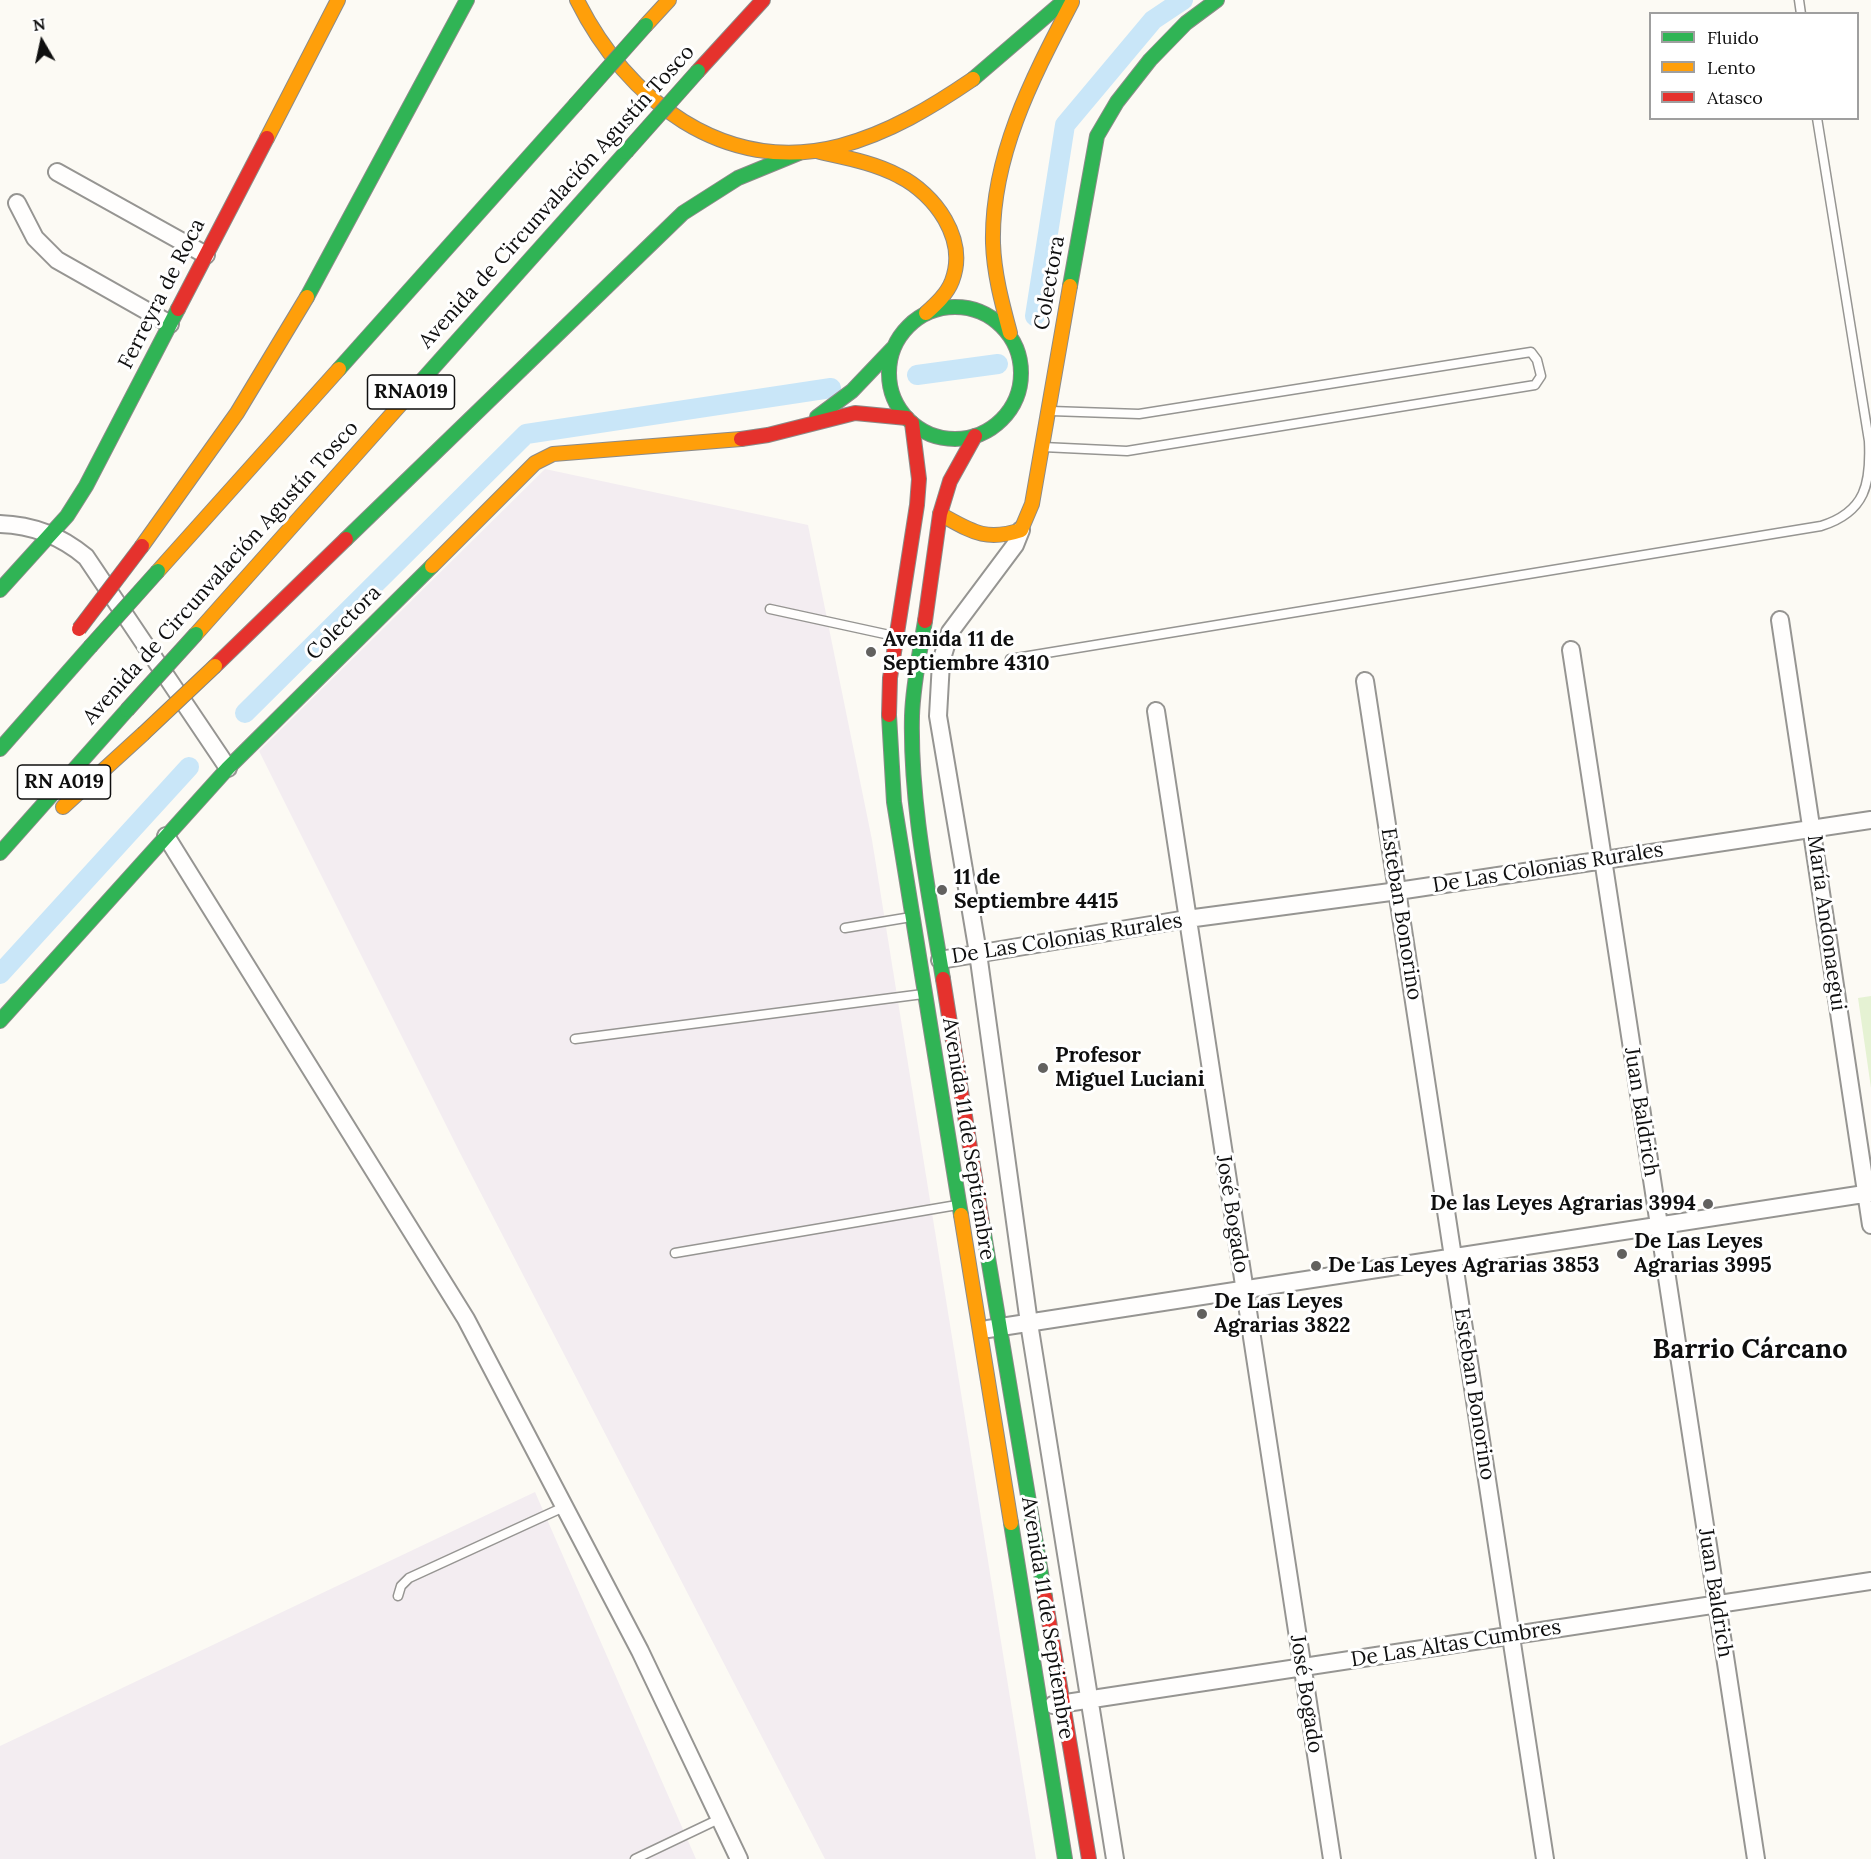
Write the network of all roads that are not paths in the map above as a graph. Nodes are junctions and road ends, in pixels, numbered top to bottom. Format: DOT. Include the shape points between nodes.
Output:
graph roads {
  1 [pos="338,0"];
  2 [pos="467,0"];
  3 [pos="577,0"];
  4 [pos="669,0"];
  5 [pos="762,0"];
  6 [pos="1065,0"];
  7 [pos="1072,0"];
  8 [pos="1217,0"];
  9 [pos="1817,120"];
  10 [pos="815,151"];
  11 [pos="799,153"];
  12 [pos="57,171"];
  13 [pos="16,202"];
  14 [pos="206,255"];
  15 [pos="924,315"];
  16 [pos="170,324"];
  17 [pos="1012,338"];
  18 [pos="894,348"];
  19 [pos="1049,411"];
  20 [pos="910,421"];
  21 [pos="807,423"];
  22 [pos="975,436"];
  23 [pos="1042,447"];
  24 [pos="940,514"];
  25 [pos="0,524"];
  26 [pos="1020,530"];
  27 [pos="51,535"];
  28 [pos="0,590"];
  29 [pos="770,609"];
  30 [pos="1780,620"];
  31 [pos="75,633"];
  32 [pos="895,636"];
  33 [pos="90,647"];
  34 [pos="1570,650"];
  35 [pos="1011,659"];
  36 [pos="1365,681"];
  37 [pos="128,710"];
  38 [pos="1155,711"];
  39 [pos="0,749"];
  40 [pos="228,768"];
  41 [pos="1871,820"];
  42 [pos="1812,828"];
  43 [pos="166,836"];
  44 [pos="0,853"];
  45 [pos="0,860"];
  46 [pos="1603,860"];
  47 [pos="1398,891"];
  48 [pos="911,917"];
  49 [pos="1187,919"];
  50 [pos="845,928"];
  51 [pos="978,953"];
  52 [pos="940,960"];
  53 [pos="923,994"];
  54 [pos="0,1021"];
  55 [pos="575,1039"];
  56 [pos="1868,1194"];
  57 [pos="958,1205"];
  58 [pos="1871,1225"];
  59 [pos="1659,1226"];
  60 [pos="675,1253"];
  61 [pos="1454,1258"];
  62 [pos="1244,1290"];
  63 [pos="1029,1323"];
  64 [pos="999,1328"];
  65 [pos="978,1331"];
  66 [pos="566,1506"];
  67 [pos="1871,1581"];
  68 [pos="398,1596"];
  69 [pos="1716,1605"];
  70 [pos="1511,1636"];
  71 [pos="1302,1667"];
  72 [pos="1089,1699"];
  73 [pos="1063,1704"];
  74 [pos="1041,1707"];
  75 [pos="719,1819"];
  76 [pos="635,1859"];
  77 [pos="739,1859"];
  78 [pos="1065,1859"];
  79 [pos="1089,1859"];
  80 [pos="1115,1859"];
  81 [pos="1332,1859"];
  82 [pos="1545,1859"];
  83 [pos="1756,1859"];
  1 -- 14 [label="main road, Ferreyra de Roca"];
  2 -- 31 [label="main road, bridge" via="272,358 222,436"];
  3 -- 11 [label="main road" via="597,37 620,67 637,87 678,120 727,142"];
  4 -- 33 [label="main road, RNA019, bridge"];
  5 -- 37 [label="main road, Avenida de Circunvalación Agustín Tosco / RNA019, bridge"];
  6 -- 10 [label="main road" via="1010,51 945,98 869,136"];
  7 -- 17 [label="main road" via="1017,116 996,200 992,232 994,276"];
  8 -- 19 [label="main road, Colectora" via="1183,23 1114,107 1097,136"];
  9 -- 35 [label="lane" via="1871,468 1866,492 1853,510 1837,521"];
  10 -- 11 [label="main road"];
  10 -- 15 [label="main road" via="892,173 921,191 948,225 956,250 955,272 946,292"];
  11 -- 45 [label="main road, bridge" via="731,180 683,213 96,779"];
  12 -- 14 [label="street"];
  13 -- 16 [label="street" via="35,238 57,260"];
  14 -- 16 [label="main road, Ferreyra de Roca"];
  15 -- 17 [label="main road" via="945,308 978,311 997,322"];
  15 -- 18 [label="main road" via="906,329"];
  16 -- 27 [label="main road, Ferreyra de Roca" via="86,486"];
  17 -- 22 [label="main road" via="1021,366 1018,396 1001,421"];
  18 -- 20 [label="main road" via="890,386 900,411"];
  18 -- 21 [label="main road, Colectora" via="852,391"];
  19 -- 23 [label="main road, Colectora"];
  19 -- 23 [label="lane" via="1139,414 1531,352 1541,376 1535,385 1126,450"];
  20 -- 21 [label="main road, Colectora" via="855,413"];
  20 -- 22 [label="main road" via="942,438"];
  20 -- 32 [label="main road, Avenida 11 de Septiembre" via="919,479"];
  21 -- 40 [label="main road, Colectora" via="768,435 726,441 553,454 536,463"];
  22 -- 24 [label="main road, Avenida 11 de Septiembre" via="950,481"];
  23 -- 26 [label="main road, Colectora" via="1032,504"];
  24 -- 26 [label="main road" via="983,537 996,538"];
  24 -- 52 [label="main road, Avenida 11 de Septiembre" via="912,714 913,759"];
  25 -- 27 [label="street" via="25,525"];
  26 -- 51 [label="street" via="1015,545 950,632 937,694"];
  27 -- 28 [label="main road, Ferreyra de Roca"];
  27 -- 40 [label="street" via="71,544 93,565"];
  29 -- 32 [label="lane"];
  30 -- 42 [label="street, María Andonaegui"];
  32 -- 48 [label="main road, Avenida 11 de Septiembre" via="890,678 891,762"];
  33 -- 39 [label="main road, RN A019"];
  34 -- 46 [label="street, Juan Baldrich"];
  36 -- 47 [label="street, Esteban Bonorino"];
  37 -- 44 [label="main road, Avenida de Circunvalación Agustín Tosco / RN A019"];
  38 -- 49 [label="street, José Bogado"];
  40 -- 43 [label="main road, Colectora"];
  41 -- 42 [label="street, De Las Colonias Rurales"];
  42 -- 46 [label="street, De Las Colonias Rurales"];
  42 -- 56 [label="street, María Andonaegui"];
  43 -- 54 [label="main road, Colectora"];
  43 -- 66 [label="street" via="466,1319"];
  46 -- 47 [label="street, De Las Colonias Rurales"];
  46 -- 59 [label="street, Juan Baldrich"];
  47 -- 49 [label="street, De Las Colonias Rurales"];
  47 -- 61 [label="street, Esteban Bonorino"];
  48 -- 50 [label="lane"];
  48 -- 53 [label="main road, Avenida 11 de Septiembre"];
  49 -- 51 [label="street, De Las Colonias Rurales"];
  49 -- 62 [label="street, José Bogado"];
  51 -- 52 [label="street, De Las Colonias Rurales"];
  51 -- 63 [label="street"];
  52 -- 64 [label="main road, Avenida 11 de Septiembre"];
  53 -- 55 [label="lane"];
  53 -- 57 [label="main road, Avenida 11 de Septiembre"];
  56 -- 58 [label="street, María Andonaegui"];
  56 -- 59 [label="street"];
  57 -- 60 [label="lane"];
  57 -- 65 [label="main road, Avenida 11 de Septiembre"];
  59 -- 61 [label="street"];
  59 -- 69 [label="street, Juan Baldrich"];
  61 -- 62 [label="street"];
  61 -- 70 [label="street, Esteban Bonorino"];
  62 -- 63 [label="street"];
  62 -- 71 [label="street, José Bogado"];
  63 -- 64 [label="street"];
  63 -- 72 [label="street"];
  64 -- 65 [label="street"];
  64 -- 73 [label="main road, Avenida 11 de Septiembre"];
  65 -- 74 [label="main road, Avenida 11 de Septiembre"];
  66 -- 68 [label="lane" via="409,1578"];
  66 -- 75 [label="street"];
  67 -- 69 [label="street, De Las Altas Cumbres"];
  69 -- 70 [label="street, De Las Altas Cumbres"];
  69 -- 83 [label="street, Juan Baldrich"];
  70 -- 71 [label="street, De Las Altas Cumbres"];
  70 -- 82 [label="street, Esteban Bonorino"];
  71 -- 72 [label="street, De Las Altas Cumbres"];
  71 -- 81 [label="street, José Bogado"];
  72 -- 73 [label="street, De Las Altas Cumbres"];
  72 -- 80 [label="street"];
  73 -- 74 [label="street, De Las Altas Cumbres"];
  73 -- 79 [label="main road, Avenida 11 de Septiembre"];
  74 -- 78 [label="main road, Avenida 11 de Septiembre"];
  75 -- 76 [label="lane"];
  75 -- 77 [label="street"];
}
